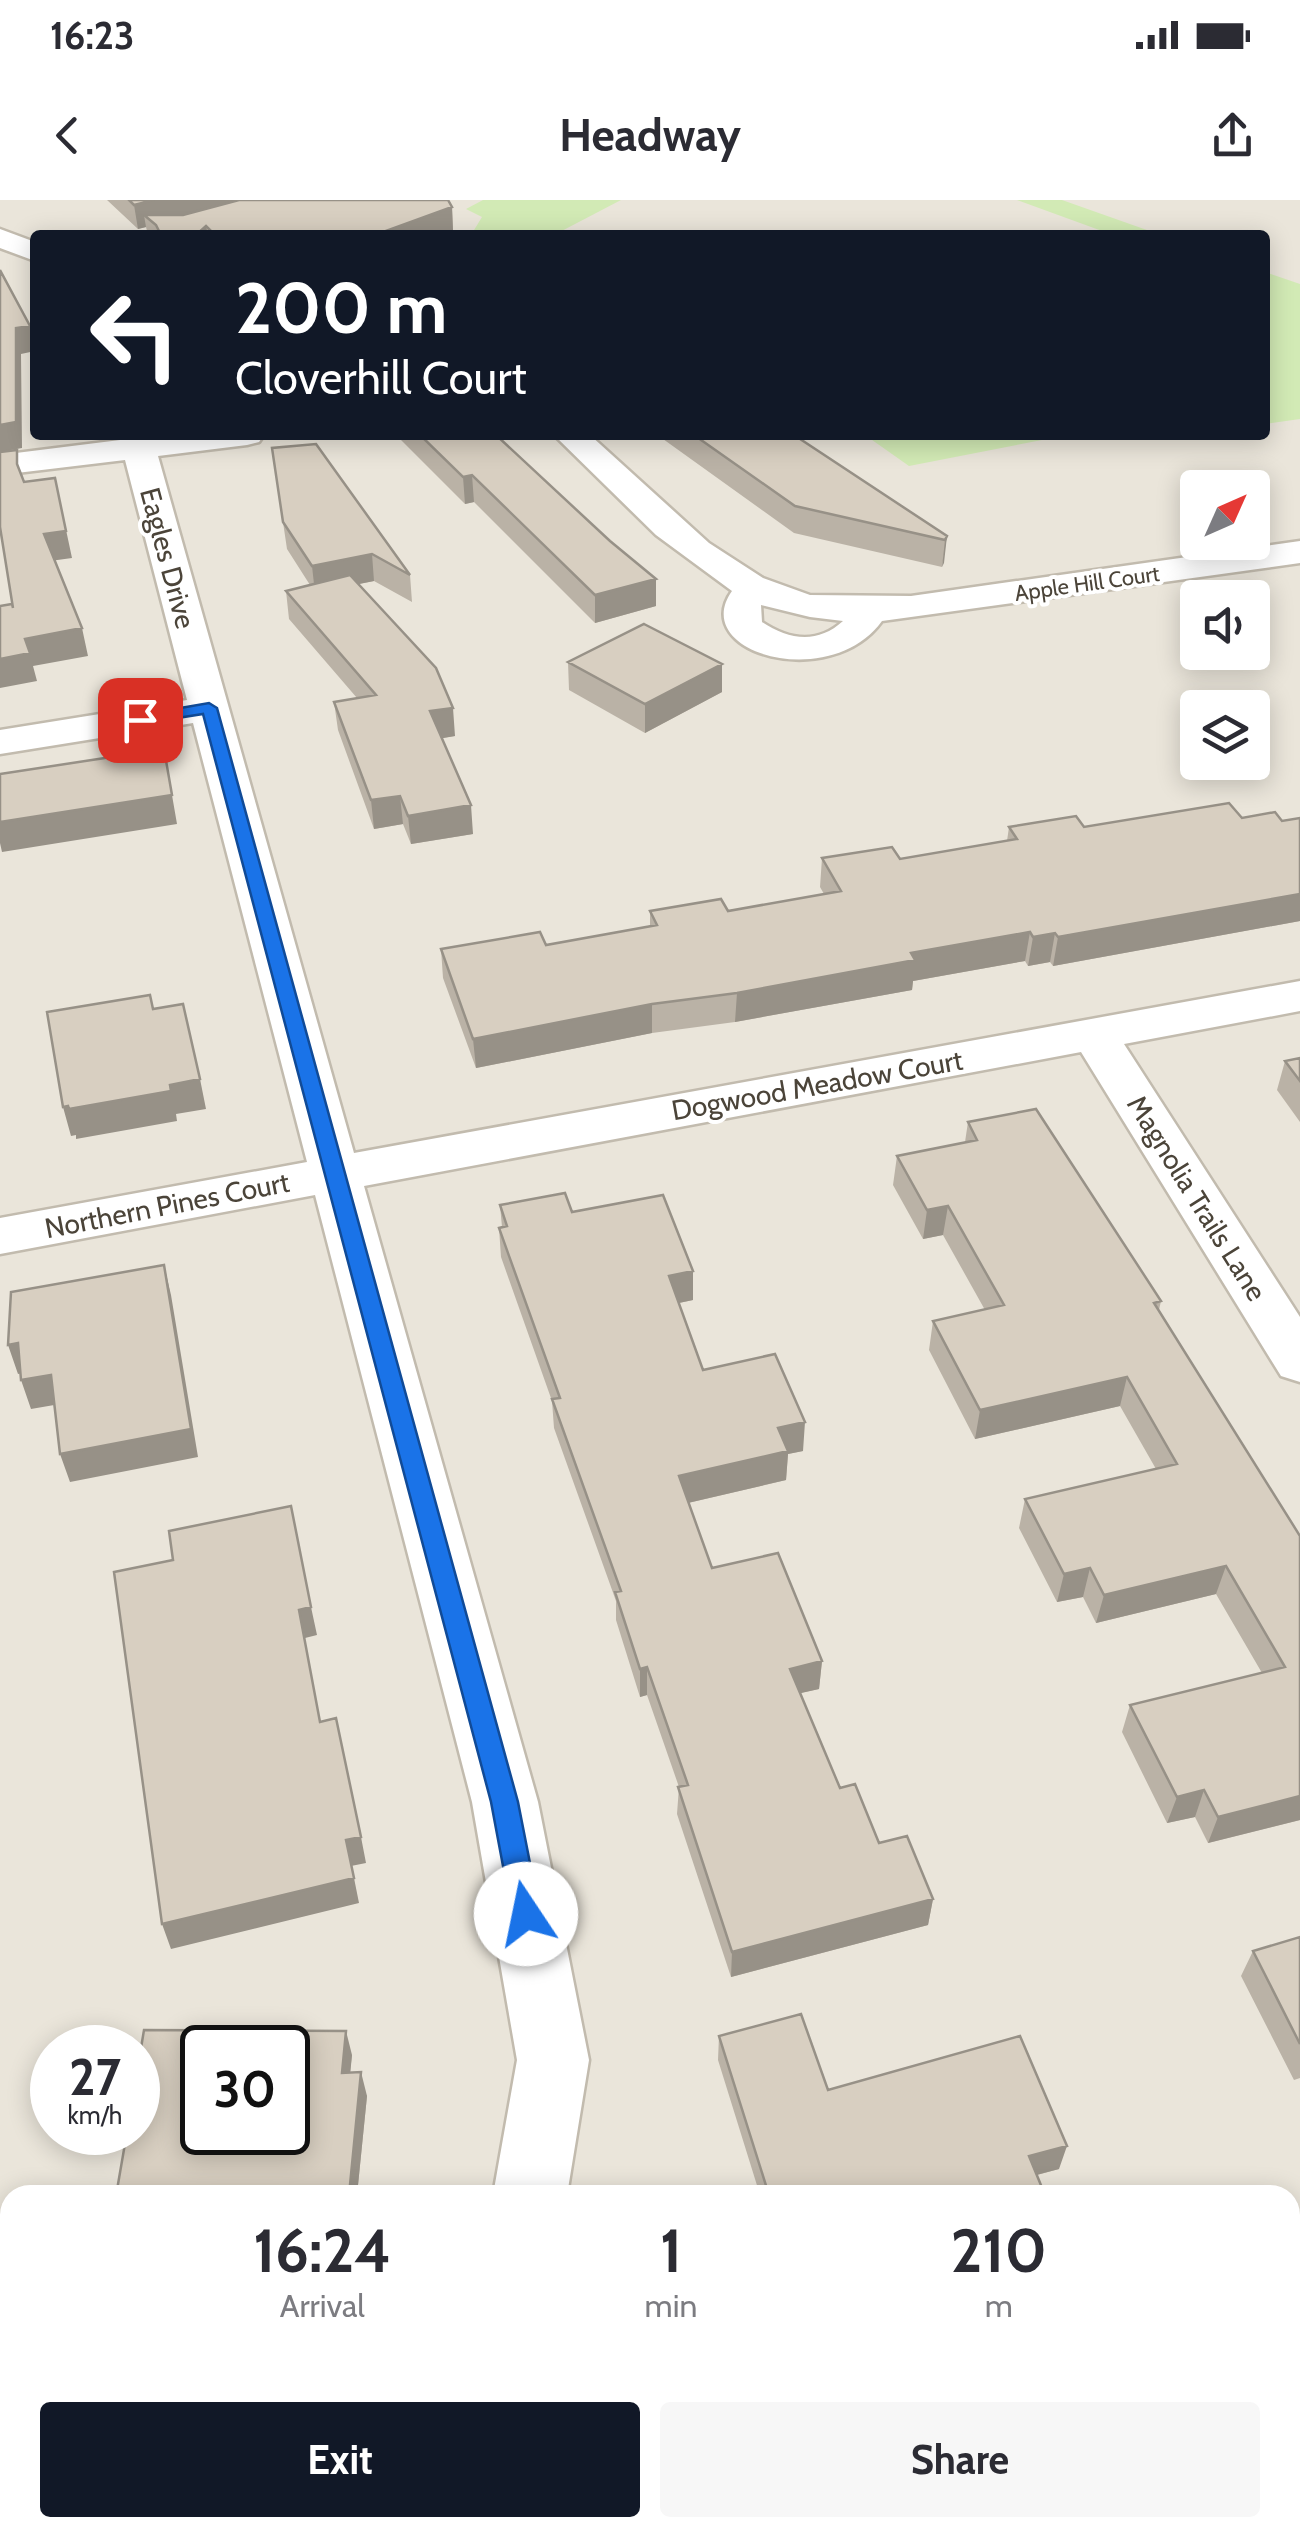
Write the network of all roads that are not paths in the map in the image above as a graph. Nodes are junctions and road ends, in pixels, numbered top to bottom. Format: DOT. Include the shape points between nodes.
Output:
graph roads {
  1 [pos="0,238"];
  2 [pos="30,250"];
  3 [pos="167,440"];
  4 [pos="576,440"];
  5 [pos="136,442"];
  6 [pos="0,466"];
  7 [pos="1300,552"];
  8 [pos="209,708"];
  9 [pos="0,742"];
  10 [pos="1300,996"];
  11 [pos="1094,1034"];
  12 [pos="334,1174"];
  13 [pos="0,1236"];
  14 [pos="1300,1362"];
  15 [pos="532,2185"];
  1 -- 2 [label="street"];
  3 -- 5 [label="street"];
  4 -- 7 [label="street, Apple Hill Court" via="673,530 754,586 742,604 743,627 765,643 790,649 822,648 849,636 873,607 929,605"];
  5 -- 6 [label="street"];
  5 -- 8 [label="street, Eagles Drive"];
  8 -- 9 [label="street"];
  8 -- 12 [label="street, Eagles Drive"];
  10 -- 11 [label="street, Dogwood Meadow Court"];
  11 -- 12 [label="street, Dogwood Meadow Court"];
  11 -- 14 [label="street, Magnolia Trails Lane"];
  12 -- 13 [label="street, Northern Pines Court"];
  12 -- 15 [label="street, Eagles Drive" via="505,1802 553,2060"];
}
